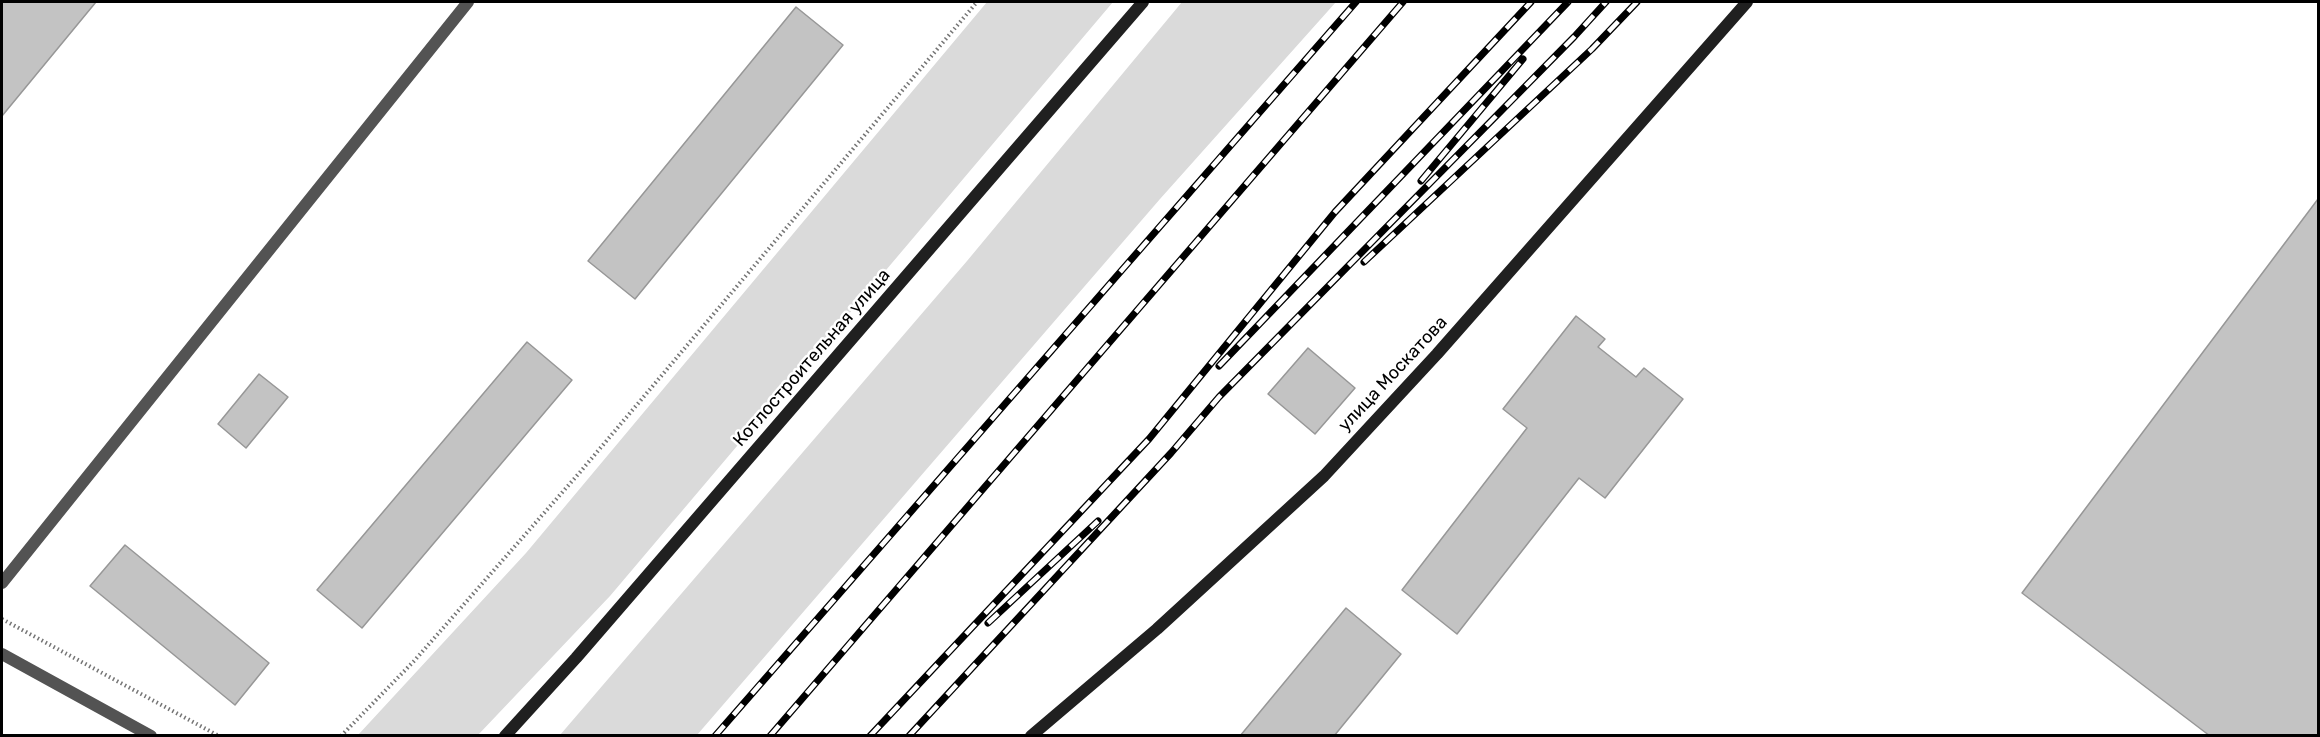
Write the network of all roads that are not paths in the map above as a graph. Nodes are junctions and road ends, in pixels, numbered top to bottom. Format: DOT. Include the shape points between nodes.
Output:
graph roads {
  1 [pos="468,2"];
  2 [pos="1143,2"];
  3 [pos="1747,2"];
  4 [pos="2,583"];
  5 [pos="2,654"];
  6 [pos="151,735"];
  7 [pos="505,735"];
  8 [pos="1031,735"];
  1 -- 4 [label="street"];
  2 -- 7 [label="main road, Котлостроительная улица" via="600,631"];
  3 -- 8 [label="main road, улица Москатова" via="1445,345 1324,476 1157,629"];
  5 -- 6 [label="street"];
}
